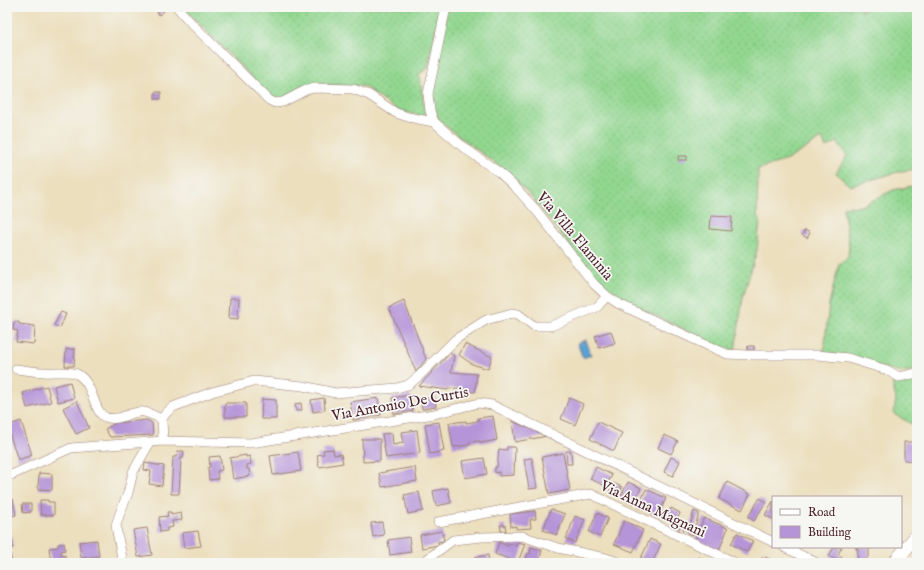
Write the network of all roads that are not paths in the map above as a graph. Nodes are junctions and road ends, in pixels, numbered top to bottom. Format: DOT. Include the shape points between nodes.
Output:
graph roads {
  1 [pos="177,7"];
  2 [pos="446,7"];
  3 [pos="434,122"];
  4 [pos="607,296"];
  5 [pos="16,369"];
  6 [pos="917,373"];
  7 [pos="162,419"];
  8 [pos="163,441"];
  9 [pos="150,442"];
  10 [pos="7,477"];
  11 [pos="438,522"];
  12 [pos="917,535"];
  13 [pos="772,542"];
  14 [pos="786,548"];
  15 [pos="120,563"];
  16 [pos="422,563"];
  17 [pos="621,563"];
  18 [pos="736,563"];
  19 [pos="816,563"];
  20 [pos="894,563"];
  1 -- 3 [label="street" via="269,100 275,103 314,88 353,89 369,94 396,113"];
  2 -- 3 [label="street" via="428,94"];
  3 -- 4 [label="street, Via Villa Flaminia" via="516,188 584,272"];
  4 -- 6 [label="street, Via Villa Flaminia" via="727,354 848,358 887,370 900,377"];
  4 -- 7 [label="street" via="597,307 550,326 534,326 518,314 512,313 486,320 456,339 408,385 334,393 303,386 254,381 180,404 173,407"];
  5 -- 7 [label="street" via="75,373 89,386 100,412 108,418 144,412"];
  7 -- 8 [label="street"];
  8 -- 9 [label="street, Via Antonio De Curtis"];
  8 -- 13 [label="street, Via Antonio De Curtis" via="251,443 434,414 479,404 492,405"];
  9 -- 10 [label="street, Via Antonio De Curtis" via="71,448"];
  9 -- 15 [label="street" via="133,472 116,525 122,558"];
  11 -- 18 [label="street, Via Anna Magnani" via="591,494"];
  12 -- 20 [label="main road"];
  14 -- 19 [label="street"];
  16 -- 17 [label="street" via="453,540 522,536 558,548"];
}
